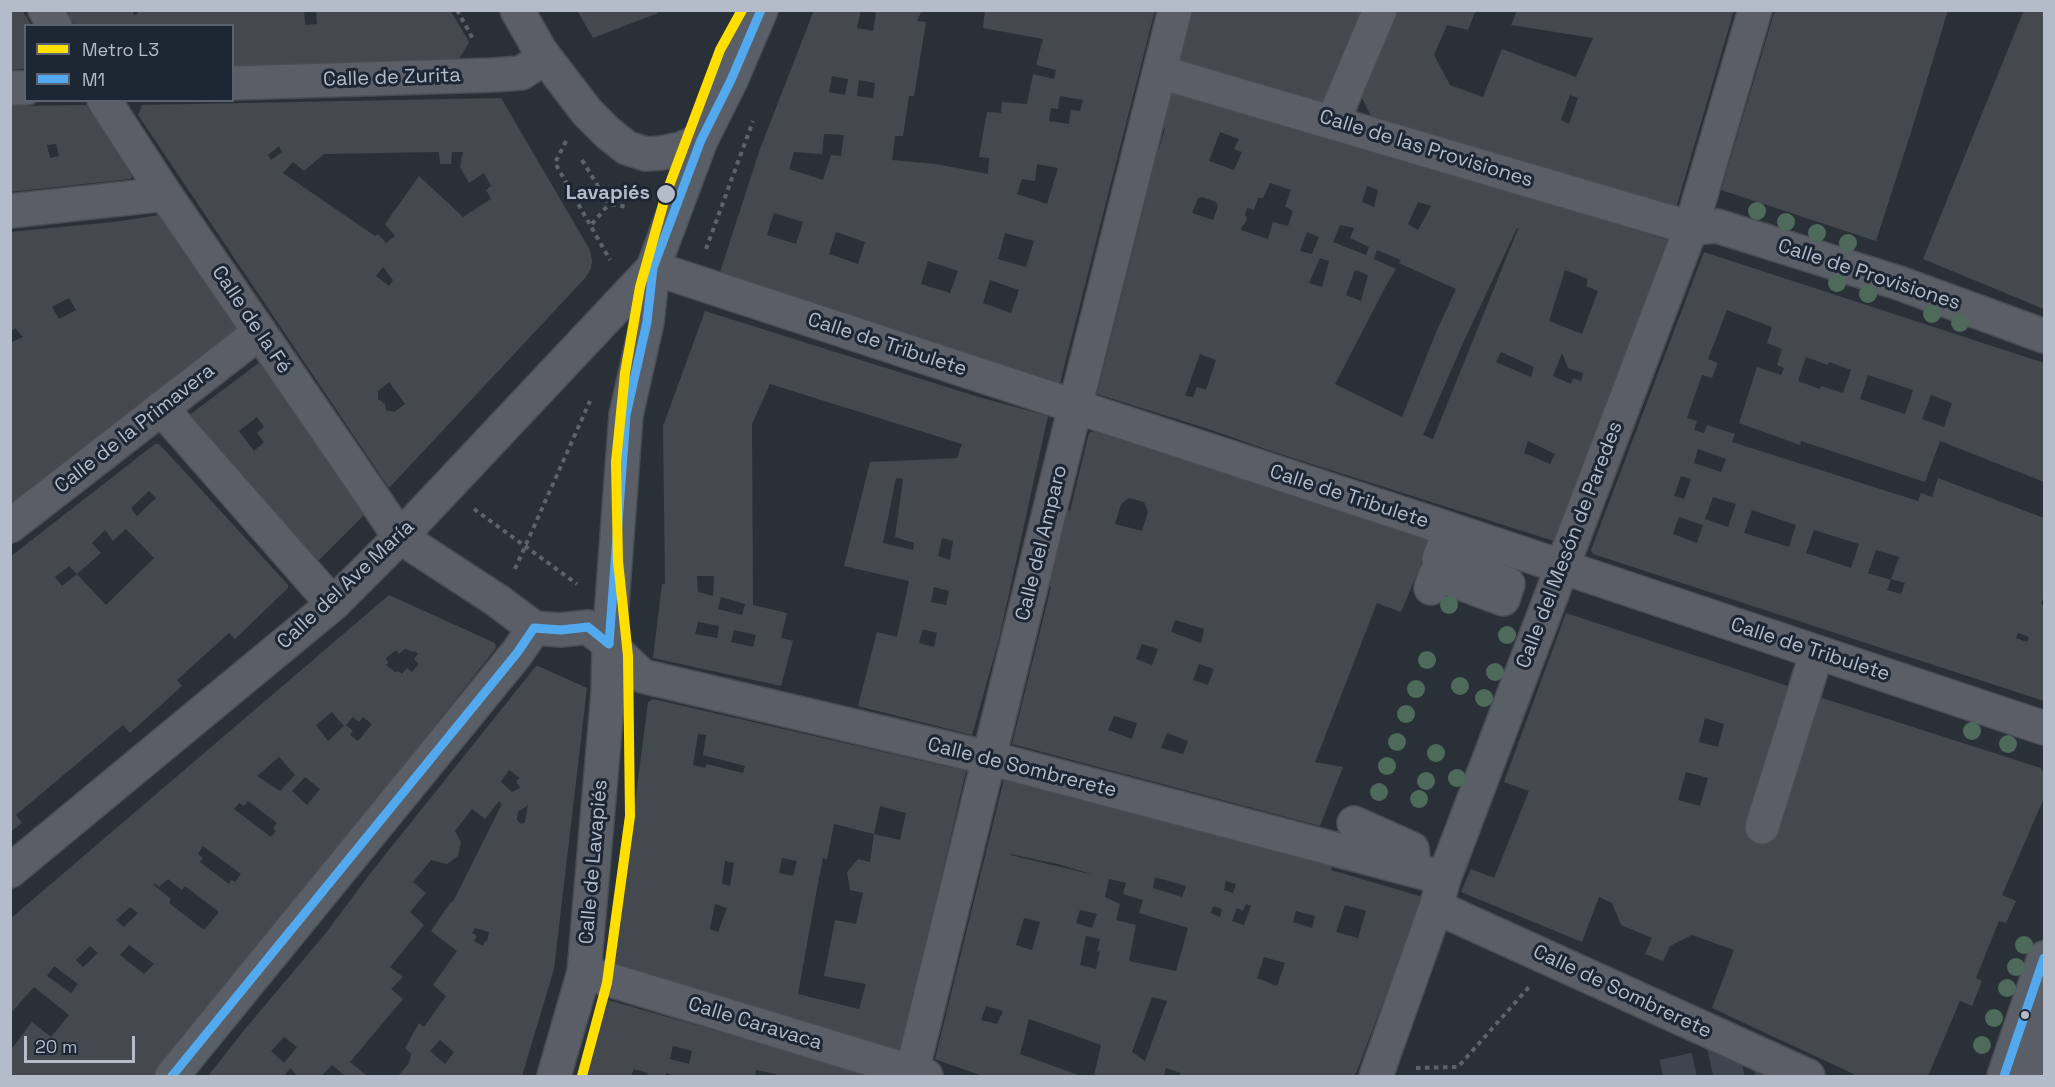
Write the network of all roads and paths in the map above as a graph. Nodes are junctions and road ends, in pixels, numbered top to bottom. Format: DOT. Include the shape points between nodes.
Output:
graph roads {
  1 [pos="45,10"];
  2 [pos="517,10"];
  3 [pos="760,10"];
  4 [pos="1175,10"];
  5 [pos="1380,10"];
  6 [pos="1755,10"];
  7 [pos="54,24"];
  8 [pos="541,52"];
  9 [pos="1160,72"];
  10 [pos="234,83"];
  11 [pos="105,102"];
  12 [pos="756,114"];
  13 [pos="1333,121"];
  14 [pos="568,136"];
  15 [pos="701,140"];
  16 [pos="582,159"];
  17 [pos="165,194"];
  18 [pos="609,204"];
  19 [pos="628,207"];
  20 [pos="10,211"];
  21 [pos="591,225"];
  22 [pos="1691,228"];
  23 [pos="706,251"];
  24 [pos="613,266"];
  25 [pos="653,268"];
  26 [pos="260,332"];
  27 [pos="2044,336"];
  28 [pos="592,396"];
  29 [pos="1075,407"];
  30 [pos="153,408"];
  31 [pos="472,508"];
  32 [pos="10,526"];
  33 [pos="400,537"];
  34 [pos="526,546"];
  35 [pos="1520,554"];
  36 [pos="1562,568"];
  37 [pos="512,575"];
  38 [pos="580,586"];
  39 [pos="1431,588"];
  40 [pos="333,604"];
  41 [pos="534,628"];
  42 [pos="609,644"];
  43 [pos="1817,652"];
  44 [pos="2044,728"];
  45 [pos="989,758"];
  46 [pos="1354,823"];
  47 [pos="1762,827"];
  48 [pos="10,871"];
  49 [pos="1431,885"];
  50 [pos="2044,958"];
  51 [pos="1552,960"];
  52 [pos="585,972"];
  53 [pos="2044,1029"];
  54 [pos="1458,1067"];
  55 [pos="916,1075"];
  56 [pos="172,1077"];
  57 [pos="554,1077"];
  58 [pos="1376,1077"];
  59 [pos="1809,1077"];
  60 [pos="2004,1077"];
  61 [pos="2029,1077"];
  1 -- 7 [label="street"];
  2 -- 8 [label="street"];
  3 -- 15 [label="street"];
  4 -- 9 [label="street, Calle del Amparo"];
  5 -- 13 [label="street"];
  6 -- 22 [label="street, Calle del Mesón de Paredes"];
  8 -- 10 [label="street, Calle de Zurita" via="536,64 521,73"];
  8 -- 15 [label="street" via="587,112 627,148 646,154 661,153"];
  9 -- 13 [label="street, Calle de las Provisiones"];
  9 -- 29 [label="street, Calle del Amparo" via="1114,216"];
  11 -- 17 [label="street, Calle de la Fé"];
  12 -- 23 [label="path"];
  13 -- 22 [label="street, Calle de las Provisiones"];
  14 -- 21 [label="path" via="555,164"];
  15 -- 25 [label="street"];
  16 -- 18 [label="path"];
  17 -- 20 [label="street"];
  17 -- 26 [label="street, Calle de la Fé"];
  18 -- 19 [label="path"];
  18 -- 21 [label="path"];
  21 -- 24 [label="path"];
  22 -- 27 [label="street, Calle de Provisiones" via="1717,226 1899,283"];
  22 -- 36 [label="street, Calle del Mesón de Paredes"];
  25 -- 29 [label="street, Calle de Tribulete"];
  25 -- 33 [label="street, Calle del Ave María"];
  25 -- 42 [label="street, Calle de Lavapiés" via="647,322 626,415"];
  26 -- 30 [label="street, Calle de la Primavera"];
  26 -- 33 [label="street, Calle de la Fé"];
  28 -- 34 [label="path"];
  29 -- 35 [label="street, Calle de Tribulete"];
  29 -- 45 [label="street, Calle del Amparo"];
  30 -- 32 [label="street, Calle de la Primavera"];
  30 -- 40 [label="street"];
  31 -- 34 [label="path"];
  33 -- 40 [label="street, Calle del Ave María"];
  33 -- 41 [label="street"];
  34 -- 37 [label="path"];
  34 -- 38 [label="path"];
  35 -- 36 [label="street, Calle de Tribulete"];
  35 -- 39 [label="street" via="1513,570 1444,546 1439,559 1508,584 1503,599 1436,574"];
  36 -- 43 [label="street, Calle de Tribulete"];
  36 -- 49 [label="street, Calle del Mesón de Paredes"];
  40 -- 48 [label="street, Calle del Ave María"];
  41 -- 42 [label="street, Calle de Sombrerete" via="588,627"];
  41 -- 56 [label="street"];
  42 -- 45 [label="street, Calle de Sombrerete" via="642,676"];
  42 -- 52 [label="street, Calle de Lavapiés"];
  43 -- 44 [label="street, Calle de Tribulete"];
  43 -- 47 [label="street"];
  45 -- 49 [label="street, Calle de Sombrerete"];
  45 -- 55 [label="street, Calle del Amparo"];
  46 -- 49 [label="street" via="1412,849"];
  49 -- 51 [label="street, Calle de Sombrerete"];
  49 -- 58 [label="street, Calle del Mesón de Paredes"];
  50 -- 60 [label="street"];
  51 -- 54 [label="path"];
  51 -- 59 [label="street, Calle de Sombrerete"];
  52 -- 55 [label="street, Calle Caravaca"];
  52 -- 57 [label="street, Calle de Lavapiés"];
  53 -- 61 [label="street"];
}
